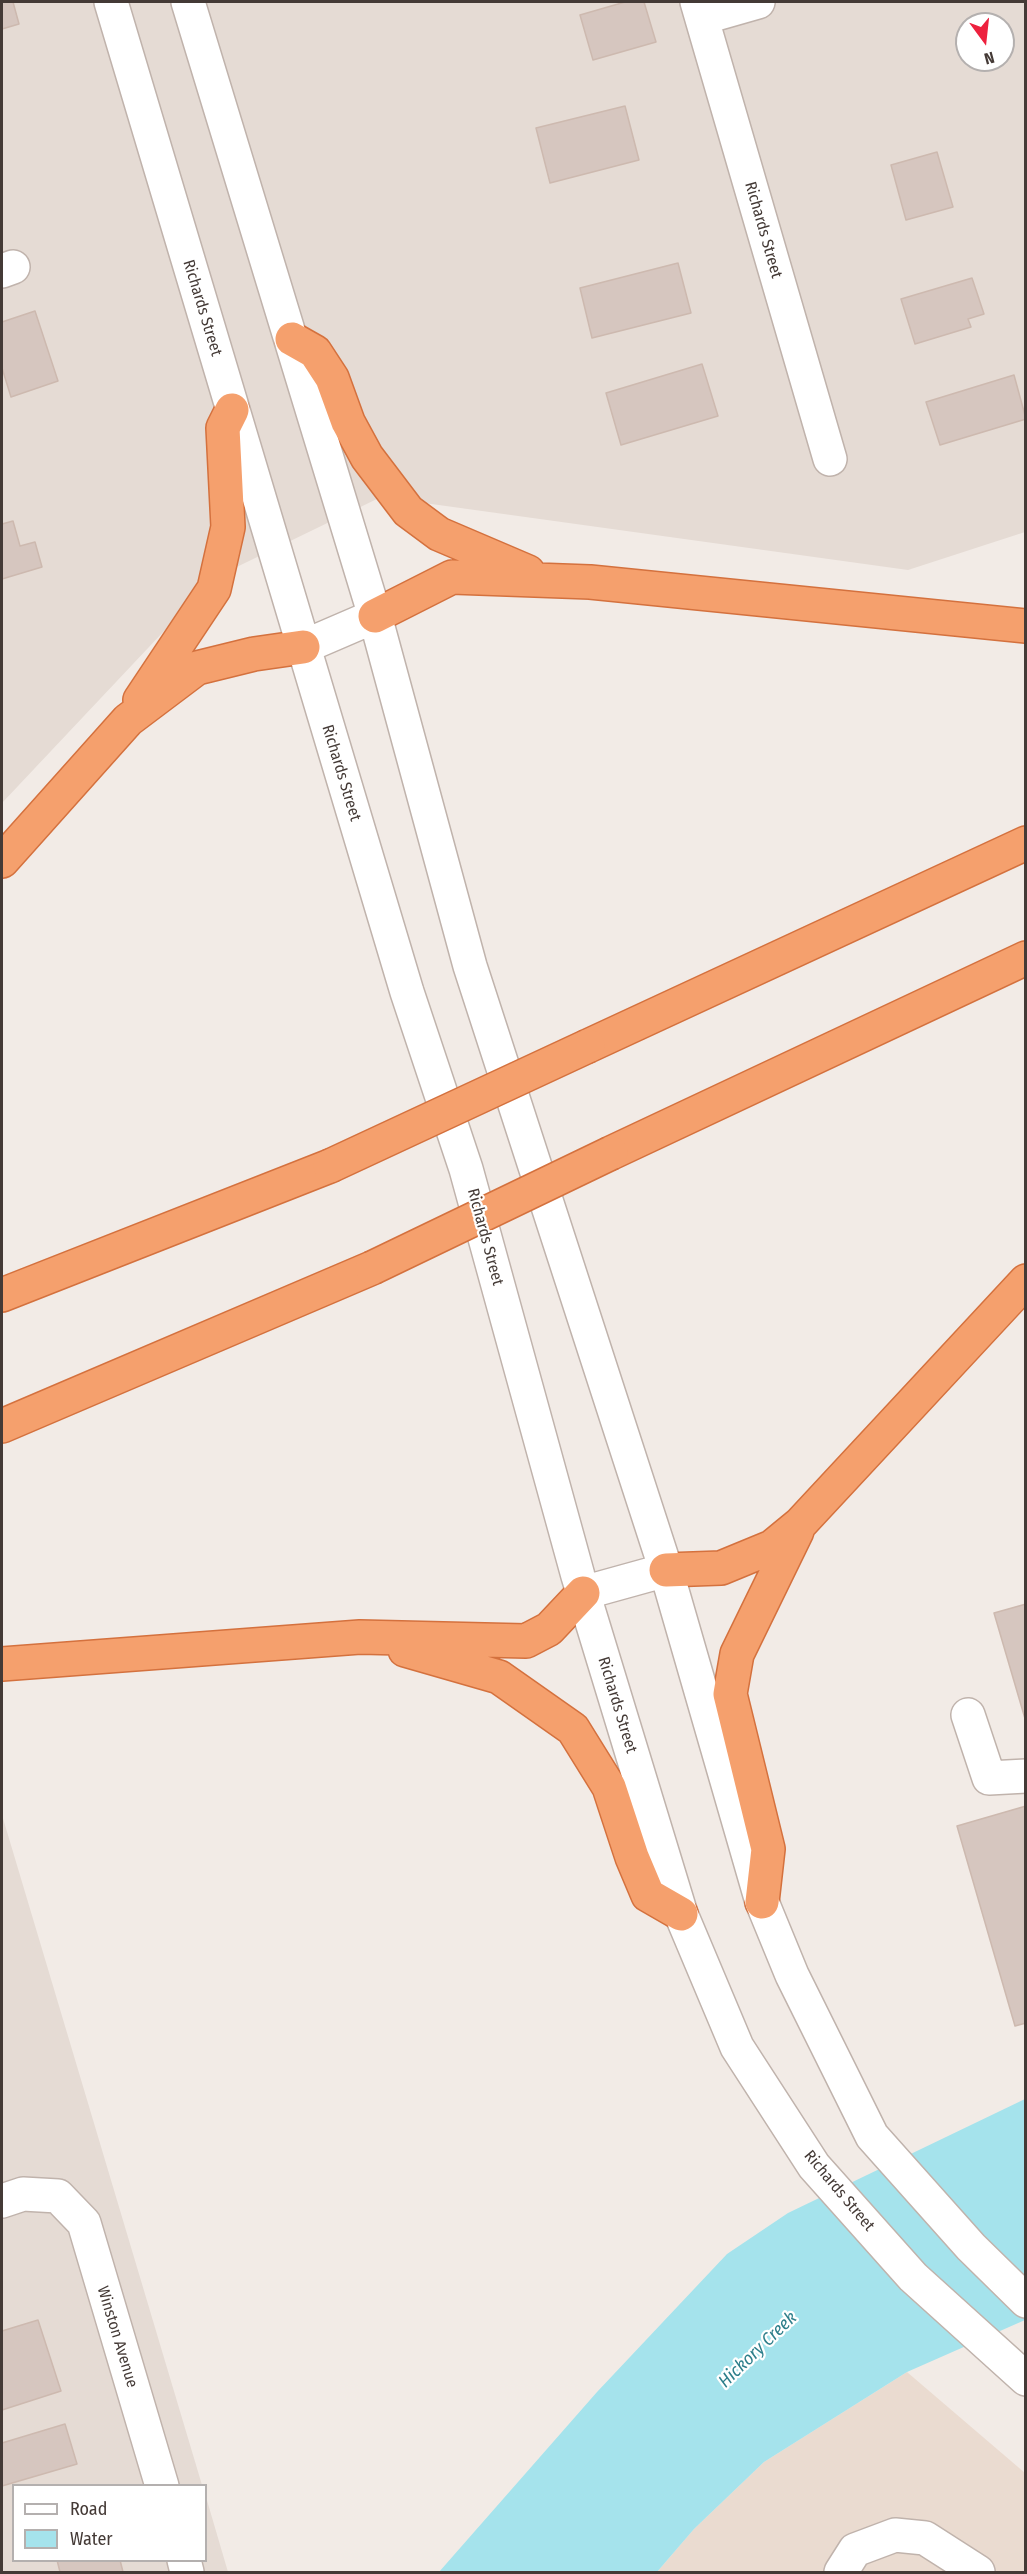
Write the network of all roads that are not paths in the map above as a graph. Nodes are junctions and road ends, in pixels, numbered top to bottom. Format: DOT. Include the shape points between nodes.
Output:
graph roads {
  1 [pos="111,2"];
  2 [pos="188,2"];
  3 [pos="758,2"];
  4 [pos="699,10"];
  5 [pos="292,339"];
  6 [pos="232,410"];
  7 [pos="830,459"];
  8 [pos="547,580"];
  9 [pos="375,616"];
  10 [pos="1026,626"];
  11 [pos="303,647"];
  12 [pos="128,720"];
  13 [pos="1026,843"];
  14 [pos="2,861"];
  15 [pos="1026,958"];
  16 [pos="1026,1281"];
  17 [pos="2,1295"];
  18 [pos="2,1426"];
  19 [pos="800,1524"];
  20 [pos="666,1570"];
  21 [pos="583,1593"];
  22 [pos="360,1637"];
  23 [pos="2,1664"];
  24 [pos="968,1715"];
  25 [pos="1026,1776"];
  26 [pos="762,1902"];
  27 [pos="681,1914"];
  28 [pos="2,2201"];
  29 [pos="1026,2301"];
  30 [pos="1014,2369"];
  31 [pos="161,2484"];
  32 [pos="841,2572"];
  33 [pos="978,2572"];
  1 -- 6 [label="street, Richards Street"];
  2 -- 5 [label="street"];
  3 -- 4 [label="street"];
  4 -- 7 [label="street, Richards Street"];
  5 -- 8 [label="highway" via="315,352 332,378 348,422 367,457 408,511 440,534"];
  5 -- 9 [label="street"];
  6 -- 11 [label="street, Richards Street"];
  6 -- 12 [label="highway" via="223,428 222,447 228,527 214,589"];
  8 -- 9 [label="highway" via="452,577"];
  8 -- 10 [label="highway"];
  9 -- 11 [label="street"];
  9 -- 20 [label="street" via="470,966"];
  11 -- 12 [label="highway" via="197,668"];
  11 -- 21 [label="street, Richards Street" via="407,992 466,1169"];
  12 -- 14 [label="highway"];
  13 -- 17 [label="highway, bridge" via="330,1166"];
  15 -- 18 [label="highway, bridge" via="372,1268"];
  16 -- 19 [label="highway"];
  19 -- 20 [label="highway" via="772,1547 721,1568"];
  19 -- 26 [label="highway" via="736,1654 730,1694 768,1849"];
  20 -- 21 [label="street"];
  20 -- 26 [label="street"];
  21 -- 22 [label="highway" via="549,1629 526,1641"];
  21 -- 27 [label="street, Richards Street"];
  22 -- 23 [label="highway"];
  22 -- 27 [label="highway" via="499,1677 573,1729 609,1787 648,1895"];
  24 -- 25 [label="street" via="989,1778"];
  26 -- 29 [label="street" via="792,1975 872,2136 971,2247"];
  27 -- 30 [label="street, Richards Street" via="737,2047 814,2166 913,2277"];
  28 -- 31 [label="street, Winston Avenue" via="23,2194 58,2196 84,2223"];
  32 -- 33 [label="street" via="855,2550 895,2535 926,2538"];
}
